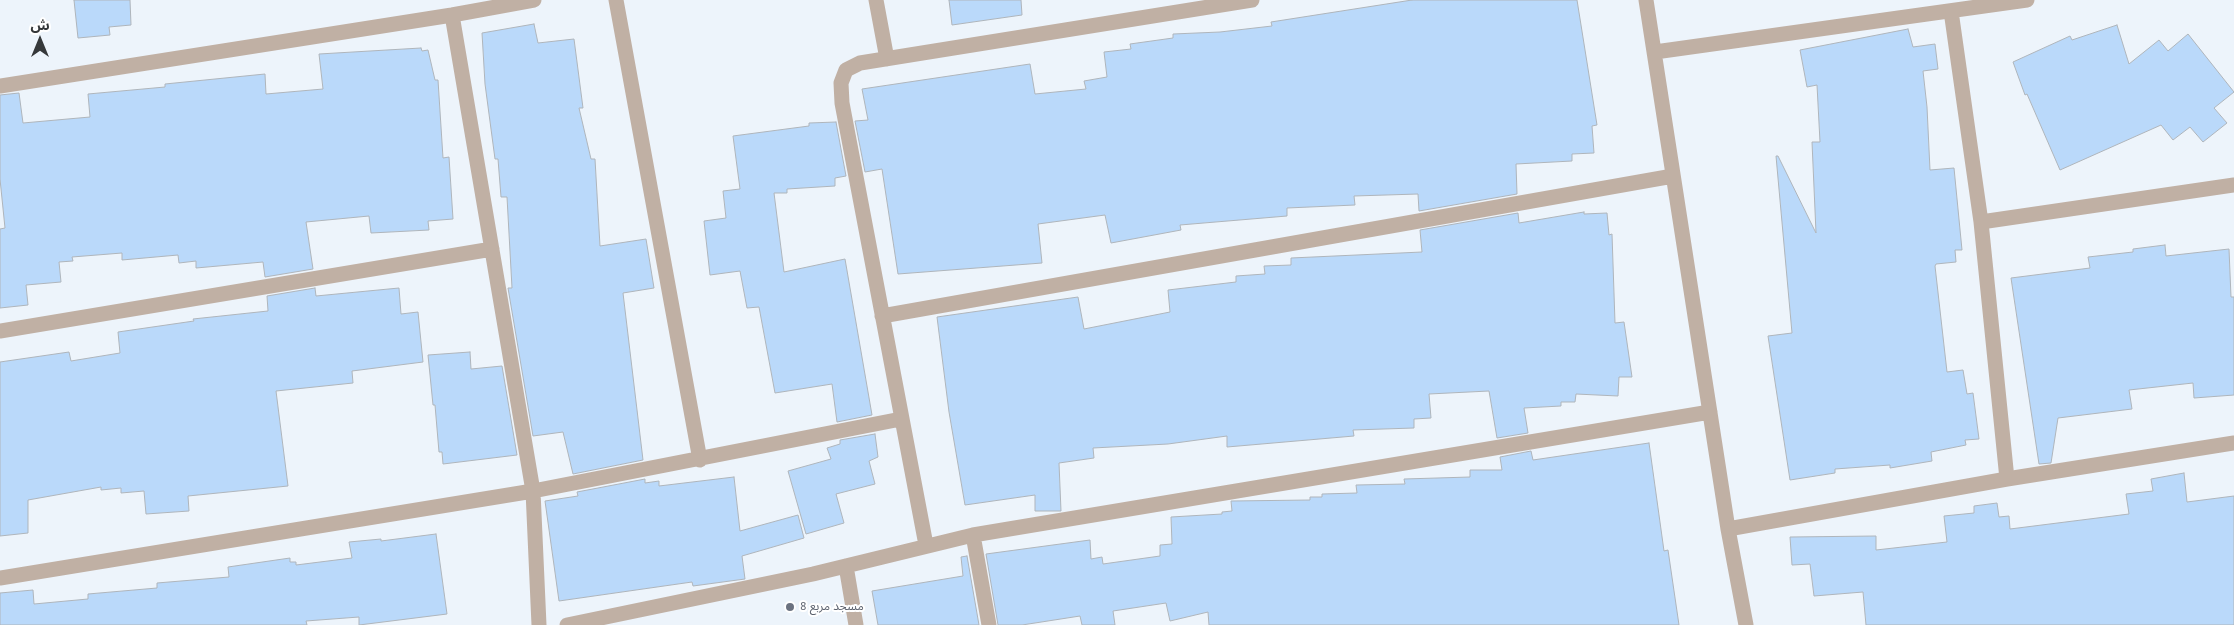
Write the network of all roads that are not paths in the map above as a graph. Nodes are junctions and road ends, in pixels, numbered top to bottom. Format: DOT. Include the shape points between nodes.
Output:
graph roads {
  1 [pos="534,0"];
  2 [pos="616,0"];
  3 [pos="876,0"];
  4 [pos="1252,0"];
  5 [pos="1646,0"];
  6 [pos="2027,0"];
  7 [pos="1951,11"];
  8 [pos="452,15"];
  9 [pos="1655,52"];
  10 [pos="887,60"];
  11 [pos="0,86"];
  12 [pos="1673,176"];
  13 [pos="2234,184"];
  14 [pos="1981,222"];
  15 [pos="492,249"];
  16 [pos="882,316"];
  17 [pos="0,331"];
  18 [pos="1710,412"];
  19 [pos="902,419"];
  20 [pos="2234,443"];
  21 [pos="700,460"];
  22 [pos="2007,479"];
  23 [pos="533,491"];
  24 [pos="1728,529"];
  25 [pos="973,535"];
  26 [pos="926,545"];
  27 [pos="846,566"];
  28 [pos="0,578"];
  29 [pos="539,625"];
  30 [pos="566,625"];
  31 [pos="856,625"];
  32 [pos="989,625"];
  33 [pos="1746,625"];
  1 -- 8 [label="street"];
  2 -- 21 [label="street"];
  3 -- 10 [label="street"];
  4 -- 10 [label="street"];
  5 -- 9 [label="street"];
  6 -- 7 [label="street"];
  7 -- 9 [label="street"];
  7 -- 14 [label="street"];
  8 -- 11 [label="street"];
  8 -- 15 [label="street"];
  9 -- 12 [label="street"];
  10 -- 16 [label="street" via="860,63 846,70 841,82 842,103"];
  12 -- 16 [label="street"];
  12 -- 18 [label="street"];
  13 -- 14 [label="street"];
  14 -- 22 [label="street"];
  15 -- 17 [label="street"];
  15 -- 23 [label="street"];
  16 -- 19 [label="street"];
  18 -- 24 [label="street"];
  18 -- 25 [label="street"];
  19 -- 21 [label="street"];
  19 -- 26 [label="street"];
  20 -- 22 [label="street"];
  21 -- 23 [label="street"];
  22 -- 24 [label="street"];
  23 -- 28 [label="street"];
  23 -- 29 [label="street"];
  24 -- 33 [label="street"];
  25 -- 26 [label="street"];
  25 -- 32 [label="street"];
  26 -- 27 [label="street"];
  27 -- 30 [label="street"];
  27 -- 31 [label="street"];
}
